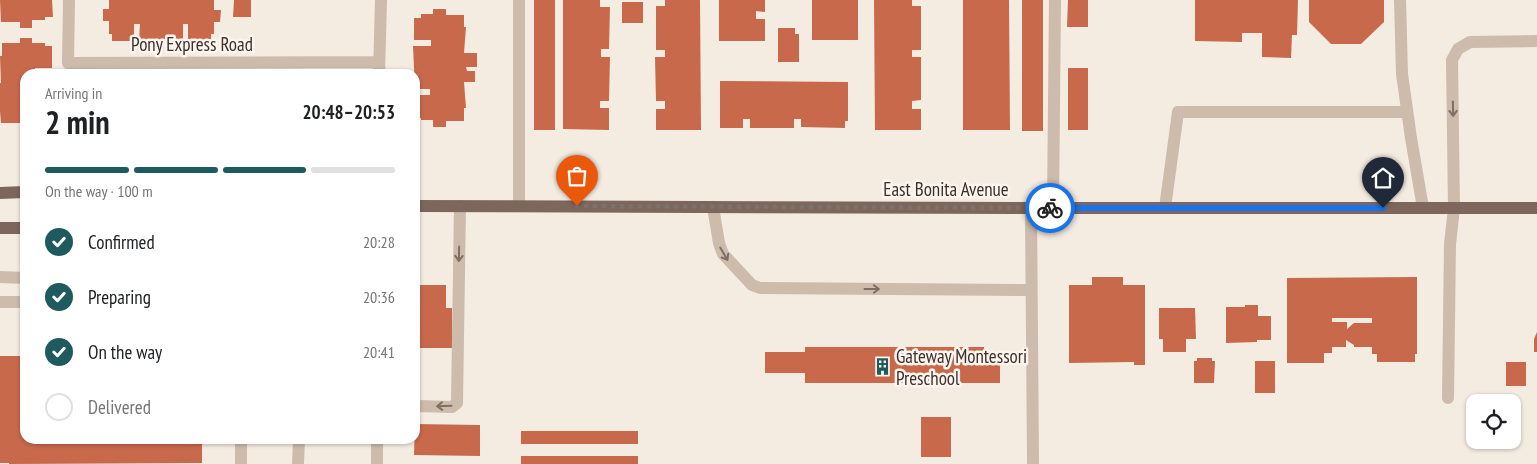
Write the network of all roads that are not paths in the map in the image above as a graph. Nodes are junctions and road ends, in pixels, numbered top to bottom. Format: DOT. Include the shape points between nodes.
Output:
graph roads {
  1 [pos="69,0"];
  2 [pos="380,0"];
  3 [pos="518,0"];
  4 [pos="1055,0"];
  5 [pos="1400,0"];
  6 [pos="1537,42"];
  7 [pos="379,68"];
  8 [pos="1407,112"];
  9 [pos="20,192"];
  10 [pos="0,193"];
  11 [pos="420,206"];
  12 [pos="460,206"];
  13 [pos="519,206"];
  14 [pos="713,207"];
  15 [pos="1031,208"];
  16 [pos="1053,208"];
  17 [pos="1165,208"];
  18 [pos="1423,208"];
  19 [pos="1454,208"];
  20 [pos="1537,208"];
  21 [pos="0,228"];
  22 [pos="20,228"];
  23 [pos="0,277"];
  24 [pos="20,278"];
  25 [pos="1032,290"];
  26 [pos="0,302"];
  27 [pos="20,302"];
  28 [pos="1448,398"];
  29 [pos="420,406"];
  30 [pos="241,444"];
  31 [pos="299,444"];
  32 [pos="377,444"];
  33 [pos="241,464"];
  34 [pos="298,464"];
  35 [pos="377,464"];
  36 [pos="1033,464"];
  1 -- 7 [label="street, Pony Express Road" via="68,63"];
  2 -- 7 [label="street, Pony Express Road"];
  3 -- 13 [label="street"];
  4 -- 16 [label="street"];
  5 -- 8 [label="street" via="1402,74"];
  6 -- 19 [label="street, one-way" via="1470,42 1458,49 1452,60"];
  8 -- 17 [label="street" via="1178,112"];
  8 -- 18 [label="street"];
  9 -- 10 [label="main road"];
  11 -- 12 [label="main road, East Bonita Avenue"];
  12 -- 13 [label="main road, East Bonita Avenue"];
  12 -- 29 [label="street, one-way" via="457,403 452,407"];
  13 -- 14 [label="main road, East Bonita Avenue"];
  14 -- 15 [label="main road, East Bonita Avenue"];
  14 -- 25 [label="street, one-way" via="723,254 752,285 760,288"];
  15 -- 16 [label="main road, East Bonita Avenue"];
  15 -- 25 [label="street"];
  16 -- 17 [label="main road, East Bonita Avenue"];
  17 -- 18 [label="main road, East Bonita Avenue"];
  18 -- 19 [label="main road, East Bonita Avenue"];
  19 -- 20 [label="main road, East Bonita Avenue"];
  19 -- 28 [label="street" via="1450,244"];
  21 -- 22 [label="main road"];
  23 -- 24 [label="street"];
  25 -- 36 [label="street"];
  26 -- 27 [label="street"];
  30 -- 33 [label="street"];
  31 -- 34 [label="street"];
  32 -- 35 [label="street"];
}
